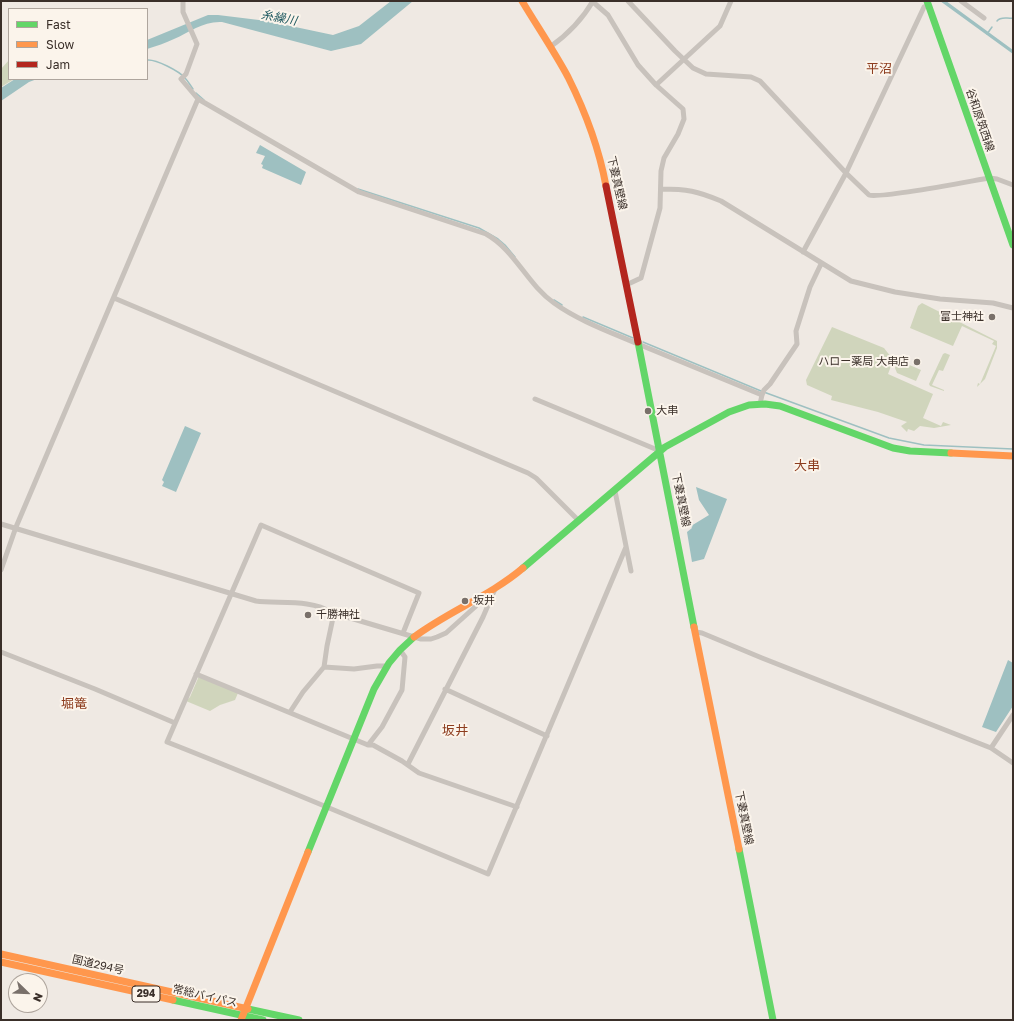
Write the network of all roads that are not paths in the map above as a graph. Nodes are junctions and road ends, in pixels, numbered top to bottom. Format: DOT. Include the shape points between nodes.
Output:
graph roads {
  1 [pos="183,1"];
  2 [pos="522,1"];
  3 [pos="592,1"];
  4 [pos="628,1"];
  5 [pos="731,1"];
  6 [pos="961,1"];
  7 [pos="927,4"];
  8 [pos="984,18"];
  9 [pos="550,47"];
  10 [pos="684,60"];
  11 [pos="656,85"];
  12 [pos="198,99"];
  13 [pos="846,172"];
  14 [pos="989,178"];
  15 [pos="1013,185"];
  16 [pos="661,189"];
  17 [pos="1013,245"];
  18 [pos="803,252"];
  19 [pos="821,264"];
  20 [pos="626,285"];
  21 [pos="114,298"];
  22 [pos="1013,308"];
  23 [pos="638,344"];
  24 [pos="763,393"];
  25 [pos="535,399"];
  26 [pos="760,404"];
  27 [pos="660,451"];
  28 [pos="1013,456"];
  29 [pos="615,490"];
  30 [pos="579,521"];
  31 [pos="1,524"];
  32 [pos="16,529"];
  33 [pos="626,547"];
  34 [pos="1,570"];
  35 [pos="631,571"];
  36 [pos="495,589"];
  37 [pos="232,593"];
  38 [pos="483,596"];
  39 [pos="334,613"];
  40 [pos="696,632"];
  41 [pos="403,633"];
  42 [pos="414,637"];
  43 [pos="400,650"];
  44 [pos="1,652"];
  45 [pos="386,666"];
  46 [pos="324,667"];
  47 [pos="196,674"];
  48 [pos="445,690"];
  49 [pos="290,712"];
  50 [pos="1013,715"];
  51 [pos="175,723"];
  52 [pos="547,736"];
  53 [pos="353,740"];
  54 [pos="368,745"];
  55 [pos="991,748"];
  56 [pos="1013,763"];
  57 [pos="408,764"];
  58 [pos="517,807"];
  59 [pos="325,808"];
  60 [pos="1,950"];
  61 [pos="1,954"];
  62 [pos="1,962"];
  63 [pos="51,965"];
  64 [pos="1,966"];
  65 [pos="48,973"];
  66 [pos="191,996"];
  67 [pos="246,1008"];
  68 [pos="242,1018"];
  69 [pos="263,1020"];
  70 [pos="299,1020"];
  71 [pos="773,1020"];
  1 -- 12 [label="street" via="182,8 197,44 181,79"];
  2 -- 9 [label="main road, 下妻真壁線"];
  3 -- 9 [label="street" via="579,21"];
  3 -- 11 [label="street" via="608,15 638,65"];
  4 -- 10 [label="street"];
  5 -- 10 [label="street" via="720,26"];
  6 -- 8 [label="street"];
  7 -- 13 [label="street"];
  7 -- 14 [label="main road, 谷和原筑西線"];
  9 -- 20 [label="main road, 下妻真壁線" via="583,109 602,164"];
  10 -- 11 [label="street"];
  10 -- 13 [label="street" via="706,74 751,77 760,82"];
  11 -- 16 [label="street" via="683,109 684,119 664,158"];
  12 -- 21 [label="street"];
  12 -- 23 [label="street" via="359,192 479,231 492,238 553,303 579,319"];
  13 -- 14 [label="street" via="873,196"];
  13 -- 18 [label="street"];
  14 -- 15 [label="street"];
  14 -- 17 [label="main road, 谷和原筑西線"];
  16 -- 18 [label="street" via="687,190 722,201"];
  16 -- 20 [label="street" via="660,208 641,278"];
  18 -- 19 [label="street"];
  19 -- 22 [label="street" via="850,281 895,292"];
  19 -- 24 [label="street" via="810,287 796,331 797,344"];
  20 -- 23 [label="main road, 下妻真壁線"];
  21 -- 30 [label="street" via="528,473"];
  21 -- 32 [label="street"];
  23 -- 24 [label="street"];
  23 -- 27 [label="main road, 下妻真壁線"];
  24 -- 26 [label="street"];
  25 -- 27 [label="street"];
  26 -- 27 [label="main road" via="744,406 729,412"];
  26 -- 28 [label="main road" via="780,406 893,448"];
  27 -- 29 [label="main road"];
  27 -- 40 [label="main road, 下妻真壁線"];
  29 -- 30 [label="main road"];
  29 -- 33 [label="street"];
  30 -- 36 [label="main road" via="520,572"];
  31 -- 32 [label="street"];
  32 -- 34 [label="street"];
  32 -- 37 [label="street"];
  33 -- 35 [label="street"];
  33 -- 52 [label="street"];
  36 -- 38 [label="main road"];
  36 -- 48 [label="street"];
  37 -- 39 [label="street" via="262,602 312,606"];
  37 -- 41 [label="street" via="261,525 419,593"];
  37 -- 47 [label="street"];
  38 -- 42 [label="main road"];
  38 -- 42 [label="street" via="475,607 446,633 431,639"];
  39 -- 41 [label="street"];
  39 -- 46 [label="street"];
  40 -- 55 [label="street"];
  40 -- 71 [label="main road, 下妻真壁線"];
  41 -- 42 [label="street"];
  42 -- 43 [label="main road"];
  43 -- 45 [label="main road"];
  43 -- 54 [label="street" via="405,657 402,690 382,727"];
  44 -- 51 [label="street"];
  45 -- 46 [label="street" via="354,669"];
  45 -- 53 [label="main road"];
  46 -- 49 [label="street" via="302,692"];
  47 -- 49 [label="street"];
  47 -- 51 [label="street"];
  48 -- 52 [label="street"];
  48 -- 57 [label="street"];
  49 -- 53 [label="street"];
  50 -- 55 [label="street"];
  51 -- 59 [label="street" via="167,742"];
  52 -- 58 [label="street"];
  53 -- 54 [label="street"];
  53 -- 59 [label="main road"];
  54 -- 57 [label="street"];
  55 -- 56 [label="street"];
  57 -- 58 [label="street" via="419,773"];
  58 -- 59 [label="street" via="488,874"];
  59 -- 67 [label="main road"];
  60 -- 63 [label="main road, 294"];
  61 -- 63 [label="main road, 国道294号 / 294"];
  62 -- 65 [label="main road, 294"];
  63 -- 66 [label="main road, 国道294号 / 294"];
  64 -- 65 [label="main road, 294"];
  65 -- 68 [label="main road, 常総バイパス / 294"];
  66 -- 67 [label="main road, 常総バイパス / 294"];
  67 -- 68 [label="main road"];
  67 -- 70 [label="main road, 常総バイパス / 294"];
  68 -- 69 [label="main road, 常総バイパス / 294"];
}
